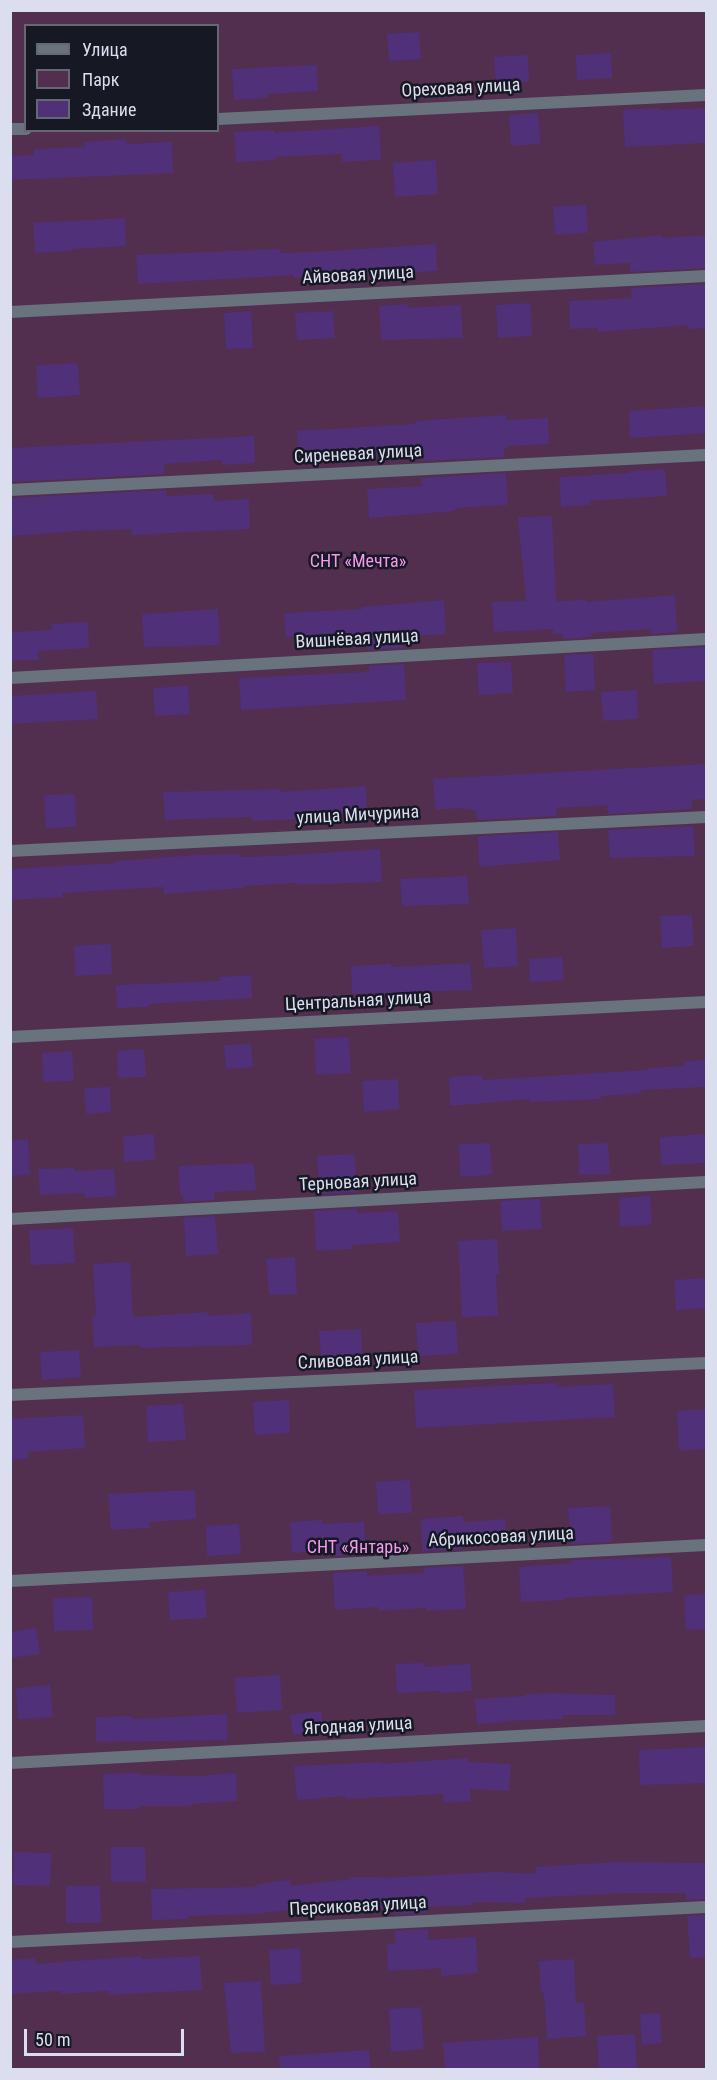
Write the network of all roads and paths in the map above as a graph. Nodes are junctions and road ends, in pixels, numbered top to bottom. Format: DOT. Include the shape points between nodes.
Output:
graph roads {
  1 [pos="706,95"];
  2 [pos="219,119"];
  3 [pos="706,276"];
  4 [pos="10,312"];
  5 [pos="706,455"];
  6 [pos="10,489"];
  7 [pos="706,639"];
  8 [pos="10,678"];
  9 [pos="706,817"];
  10 [pos="10,851"];
  11 [pos="706,1002"];
  12 [pos="10,1037"];
  13 [pos="706,1182"];
  14 [pos="10,1219"];
  15 [pos="706,1363"];
  16 [pos="10,1395"];
  17 [pos="706,1545"];
  18 [pos="10,1581"];
  19 [pos="706,1726"];
  20 [pos="10,1763"];
  21 [pos="706,1907"];
  22 [pos="10,1942"];
  1 -- 2 [label="street, Ореховая улица"];
  3 -- 4 [label="street, Айвовая улица"];
  5 -- 6 [label="street, Сиреневая улица"];
  7 -- 8 [label="street, Вишнёвая улица"];
  9 -- 10 [label="street, улица Мичурина"];
  11 -- 12 [label="street, Центральная улица"];
  13 -- 14 [label="street, Терновая улица"];
  15 -- 16 [label="street, Сливовая улица"];
  17 -- 18 [label="street, Абрикосовая улица"];
  19 -- 20 [label="street, Ягодная улица"];
  21 -- 22 [label="street, Персиковая улица"];
}
